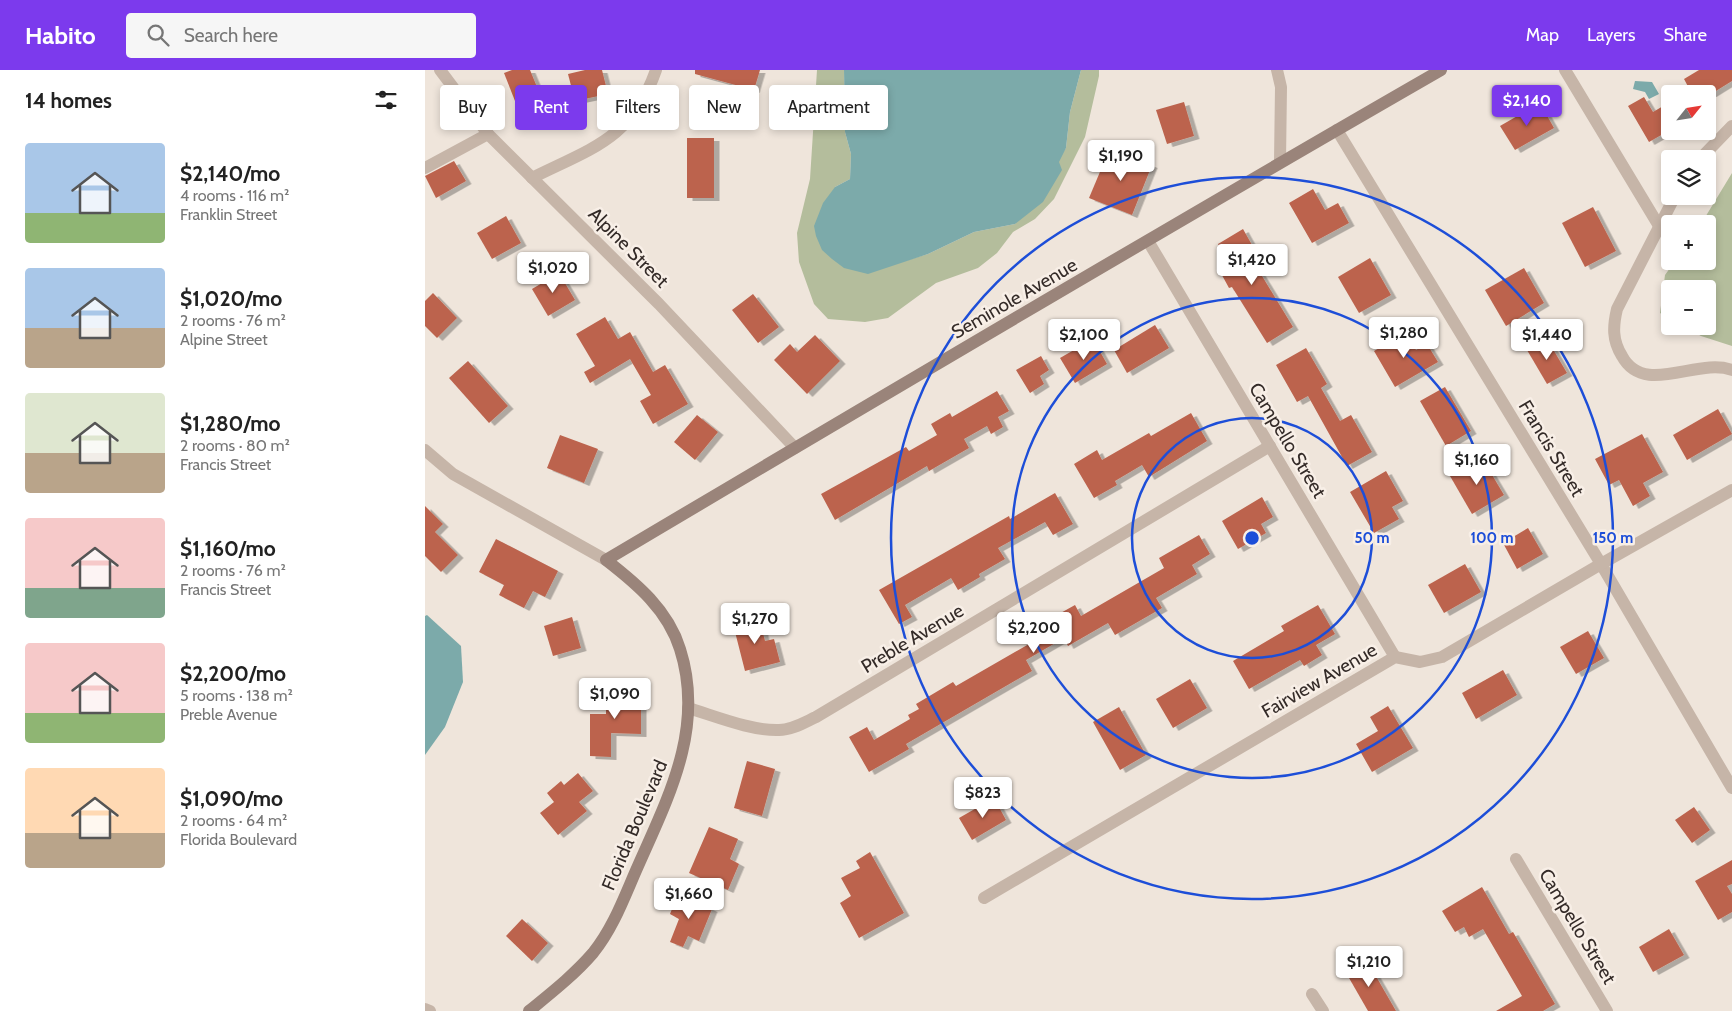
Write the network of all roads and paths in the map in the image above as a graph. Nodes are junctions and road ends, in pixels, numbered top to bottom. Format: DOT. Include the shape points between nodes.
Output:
graph roads {
  1 [pos="440,70"];
  2 [pos="656,70"];
  3 [pos="1277,70"];
  4 [pos="1441,70"];
  5 [pos="1565,70"];
  6 [pos="1732,126"];
  7 [pos="1337,130"];
  8 [pos="488,134"];
  9 [pos="1709,150"];
  10 [pos="1280,162"];
  11 [pos="425,168"];
  12 [pos="532,178"];
  13 [pos="1670,205"];
  14 [pos="1659,226"];
  15 [pos="1148,242"];
  16 [pos="1732,370"];
  17 [pos="1270,446"];
  18 [pos="795,448"];
  19 [pos="425,450"];
  20 [pos="1732,490"];
  21 [pos="606,560"];
  22 [pos="1601,564"];
  23 [pos="1395,657"];
  24 [pos="688,708"];
  25 [pos="1732,788"];
  26 [pos="1517,859"];
  27 [pos="984,898"];
  28 [pos="1312,994"];
  29 [pos="425,1009"];
  30 [pos="429,1011"];
  31 [pos="529,1011"];
  32 [pos="1323,1011"];
  33 [pos="1607,1011"];
  1 -- 8 [label="street, Alpine Street"];
  2 -- 12 [label="street" via="634,116 608,140"];
  3 -- 10 [label="street" via="1281,87"];
  4 -- 7 [label="street, Seminole Avenue"];
  5 -- 14 [label="street"];
  6 -- 9 [label="street"];
  7 -- 10 [label="street, Seminole Avenue"];
  7 -- 22 [label="street, Francis Street"];
  8 -- 11 [label="street"];
  8 -- 12 [label="street, Alpine Street"];
  10 -- 15 [label="street, Seminole Avenue"];
  12 -- 18 [label="street, Alpine Street" via="659,304"];
  13 -- 14 [label="street"];
  14 -- 16 [label="street" via="1617,309 1613,327 1616,347 1635,372 1647,375 1712,366"];
  15 -- 17 [label="street, Campello Street"];
  15 -- 18 [label="street, Seminole Avenue"];
  17 -- 23 [label="street, Campello Street"];
  17 -- 24 [label="street, Preble Avenue" via="797,726 781,730 761,728"];
  18 -- 21 [label="street, Seminole Avenue"];
  19 -- 21 [label="street, Florida Boulevard" via="453,474"];
  20 -- 22 [label="street, Fairview Avenue"];
  21 -- 24 [label="street, Florida Boulevard" via="640,587 661,611 680,648 687,680"];
  22 -- 23 [label="street, Fairview Avenue" via="1442,658 1420,662"];
  22 -- 25 [label="street, Francis Street"];
  23 -- 27 [label="street, Fairview Avenue"];
  24 -- 31 [label="street, Florida Boulevard" via="685,747 675,782 615,919 594,952 566,981"];
  26 -- 33 [label="street, Campello Street"];
  28 -- 32 [label="street"];
  29 -- 30 [label="street"];
}
